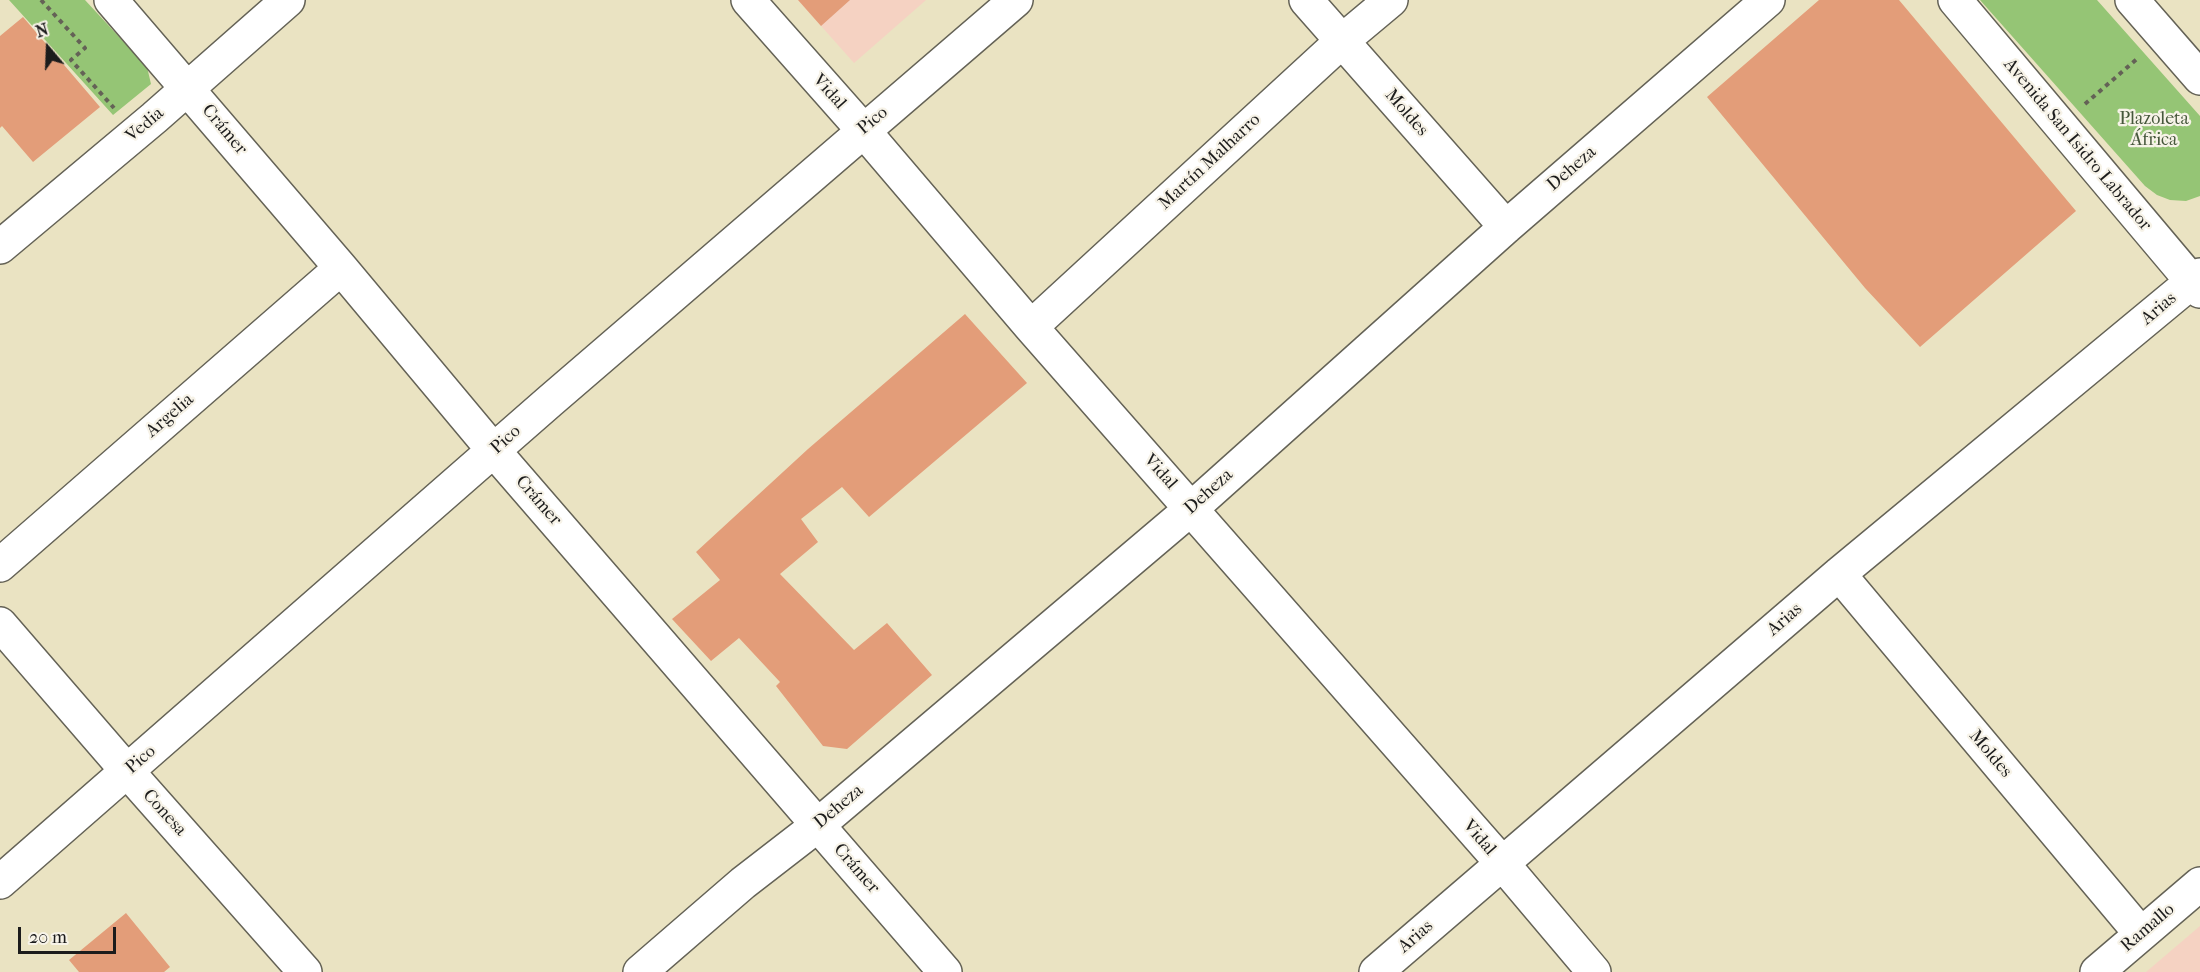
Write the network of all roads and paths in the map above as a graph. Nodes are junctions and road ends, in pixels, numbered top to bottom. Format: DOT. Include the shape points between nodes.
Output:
graph roads {
  1 [pos="41,0"];
  2 [pos="111,0"];
  3 [pos="288,0"];
  4 [pos="748,0"];
  5 [pos="1016,0"];
  6 [pos="1305,0"];
  7 [pos="1391,0"];
  8 [pos="1768,0"];
  9 [pos="1955,0"];
  10 [pos="2133,0"];
  11 [pos="2163,36"];
  12 [pos="1342,41"];
  13 [pos="2200,78"];
  14 [pos="188,88"];
  15 [pos="120,102"];
  16 [pos="2062,124"];
  17 [pos="863,130"];
  18 [pos="1506,227"];
  19 [pos="0,248"];
  20 [pos="341,268"];
  21 [pos="2197,282"];
  22 [pos="1031,327"];
  23 [pos="494,451"];
  24 [pos="1192,508"];
  25 [pos="0,564"];
  26 [pos="1839,574"];
  27 [pos="0,624"];
  28 [pos="128,772"];
  29 [pos="818,825"];
  30 [pos="1502,863"];
  31 [pos="0,882"];
  32 [pos="2200,884"];
  33 [pos="2141,934"];
  34 [pos="305,972"];
  35 [pos="640,972"];
  36 [pos="945,972"];
  37 [pos="1376,972"];
  38 [pos="1594,972"];
  39 [pos="2097,972"];
  1 -- 15 [label="path" via="86,48 71,60 113,108"];
  2 -- 14 [label="street, Crámer"];
  3 -- 14 [label="street, Vedia"];
  4 -- 17 [label="street, Vidal"];
  5 -- 17 [label="street, Pico"];
  6 -- 12 [label="street, Moldes"];
  7 -- 12 [label="street, Martín Malharro"];
  8 -- 18 [label="street, Deheza"];
  9 -- 16 [label="street, Avenida San Isidro Labrador"];
  10 -- 11 [label="street"];
  11 -- 13 [label="street"];
  11 -- 16 [label="path"];
  12 -- 18 [label="street, Moldes"];
  12 -- 22 [label="street, Martín Malharro"];
  14 -- 19 [label="street, Vedia"];
  14 -- 20 [label="street, Crámer"];
  16 -- 21 [label="street, Avenida San Isidro Labrador" via="2138,219"];
  17 -- 22 [label="street, Vidal"];
  17 -- 23 [label="street, Pico"];
  18 -- 24 [label="street, Deheza"];
  20 -- 23 [label="street, Crámer"];
  20 -- 25 [label="street, Argelia"];
  21 -- 26 [label="street, Arias"];
  22 -- 24 [label="street, Vidal"];
  23 -- 28 [label="street, Pico"];
  23 -- 29 [label="street, Crámer"];
  24 -- 29 [label="street, Deheza"];
  24 -- 30 [label="street, Vidal"];
  26 -- 30 [label="street, Arias"];
  26 -- 33 [label="street, Moldes"];
  27 -- 28 [label="street, Conesa"];
  28 -- 31 [label="street, Pico"];
  28 -- 34 [label="street, Conesa"];
  29 -- 35 [label="street, Deheza" via="743,883"];
  29 -- 36 [label="street, Crámer"];
  30 -- 37 [label="street, Arias"];
  30 -- 38 [label="street, Vidal"];
  32 -- 33 [label="street, Ramallo"];
  33 -- 39 [label="street, Ramallo"];
}
